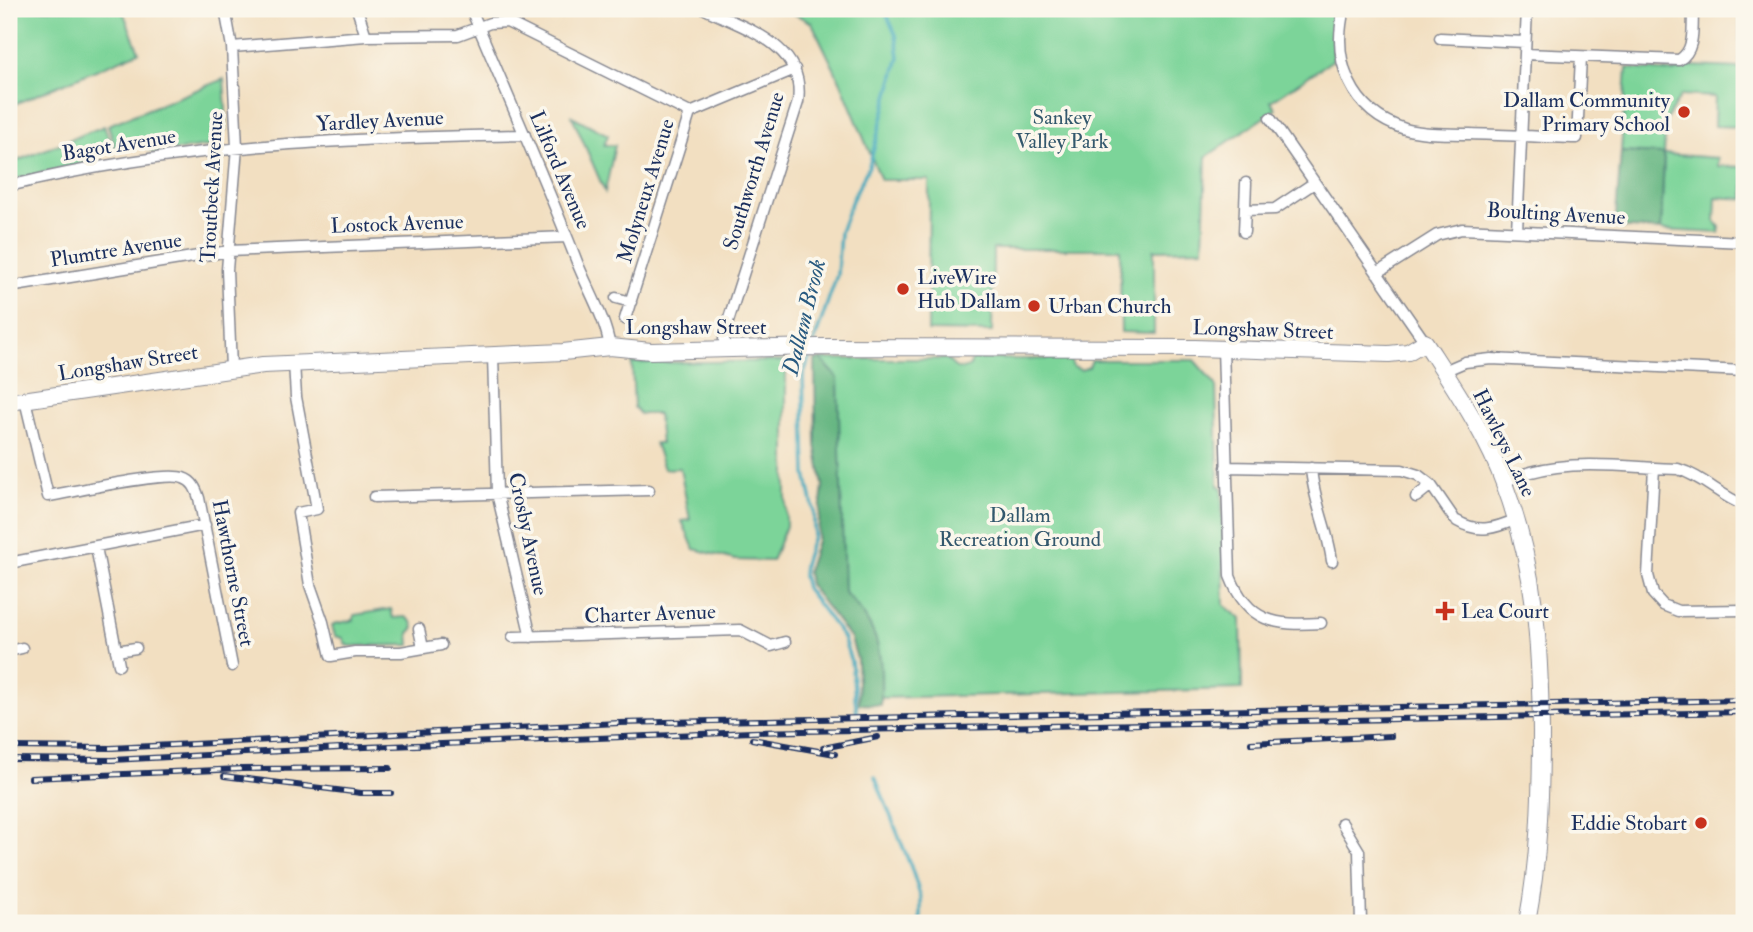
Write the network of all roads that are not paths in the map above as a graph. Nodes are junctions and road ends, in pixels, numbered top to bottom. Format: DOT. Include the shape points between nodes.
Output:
graph roads {
  1 [pos="225,9"];
  2 [pos="357,9"];
  3 [pos="471,9"];
  4 [pos="705,9"];
  5 [pos="1344,9"];
  6 [pos="1527,9"];
  7 [pos="1693,9"];
  8 [pos="479,28"];
  9 [pos="366,36"];
  10 [pos="1440,38"];
  11 [pos="1525,41"];
  12 [pos="232,47"];
  13 [pos="1525,54"];
  14 [pos="1581,57"];
  15 [pos="795,69"];
  16 [pos="690,113"];
  17 [pos="1270,118"];
  18 [pos="525,135"];
  19 [pos="1521,136"];
  20 [pos="237,147"];
  21 [pos="1246,183"];
  22 [pos="1314,183"];
  23 [pos="9,186"];
  24 [pos="1245,210"];
  25 [pos="1517,231"];
  26 [pos="1244,232"];
  27 [pos="567,237"];
  28 [pos="1744,242"];
  29 [pos="229,251"];
  30 [pos="1377,273"];
  31 [pos="9,287"];
  32 [pos="616,298"];
  33 [pos="631,302"];
  34 [pos="625,319"];
  35 [pos="1425,342"];
  36 [pos="610,346"];
  37 [pos="1223,348"];
  38 [pos="723,349"];
  39 [pos="493,355"];
  40 [pos="293,362"];
  41 [pos="231,368"];
  42 [pos="1444,371"];
  43 [pos="1744,371"];
  44 [pos="17,401"];
  45 [pos="1226,467"];
  46 [pos="1311,468"];
  47 [pos="1654,468"];
  48 [pos="1504,482"];
  49 [pos="1431,485"];
  50 [pos="649,490"];
  51 [pos="497,493"];
  52 [pos="374,496"];
  53 [pos="1416,497"];
  54 [pos="1744,505"];
  55 [pos="1517,519"];
  56 [pos="205,526"];
  57 [pos="96,547"];
  58 [pos="1332,561"];
  59 [pos="9,563"];
  60 [pos="1744,610"];
  61 [pos="1321,623"];
  62 [pos="419,629"];
  63 [pos="513,637"];
  64 [pos="531,637"];
  65 [pos="785,642"];
  66 [pos="441,645"];
  67 [pos="136,648"];
  68 [pos="423,648"];
  69 [pos="22,649"];
  70 [pos="9,651"];
  71 [pos="116,651"];
  72 [pos="119,665"];
  73 [pos="232,666"];
  74 [pos="1342,823"];
  75 [pos="1360,923"];
  76 [pos="1527,923"];
  1 -- 12 [label="street, Troutbeck Avenue"];
  2 -- 9 [label="street"];
  3 -- 8 [label="street, Lilford Avenue"];
  4 -- 15 [label="street, Southworth Avenue" via="777,45"];
  5 -- 19 [label="street" via="1338,46 1342,64 1359,97 1377,114 1416,131"];
  6 -- 11 [label="street"];
  7 -- 14 [label="street" via="1691,49 1679,60"];
  8 -- 9 [label="street, Molyneux Avenue" via="458,35"];
  8 -- 16 [label="street, Molyneux Avenue" via="498,22 514,24"];
  8 -- 18 [label="street, Lilford Avenue"];
  9 -- 12 [label="street, Molyneux Avenue"];
  10 -- 11 [label="street"];
  11 -- 13 [label="street"];
  12 -- 20 [label="street, Troutbeck Avenue"];
  13 -- 14 [label="street"];
  13 -- 19 [label="street"];
  14 -- 19 [label="street" via="1577,138"];
  15 -- 16 [label="street"];
  15 -- 38 [label="street, Southworth Avenue" via="798,102 724,331"];
  16 -- 33 [label="street, Molyneux Avenue"];
  17 -- 22 [label="street, Hawleys Lane"];
  18 -- 20 [label="street, Yardley Avenue"];
  18 -- 27 [label="street, Lilford Avenue"];
  19 -- 25 [label="street"];
  20 -- 23 [label="street, Bagot Avenue"];
  20 -- 29 [label="street, Troutbeck Avenue"];
  21 -- 24 [label="street"];
  22 -- 24 [label="street" via="1275,209"];
  22 -- 30 [label="street, Hawleys Lane"];
  24 -- 26 [label="street"];
  25 -- 28 [label="street, Boulting Avenue"];
  25 -- 30 [label="street, Boulting Avenue" via="1462,229 1445,233"];
  27 -- 29 [label="street, Lostock Avenue"];
  27 -- 36 [label="street, Lilford Avenue"];
  29 -- 31 [label="street, Plumtre Avenue"];
  29 -- 41 [label="street, Troutbeck Avenue"];
  30 -- 35 [label="street, Hawleys Lane"];
  32 -- 33 [label="street"];
  33 -- 34 [label="street, Molyneux Avenue"];
  35 -- 37 [label="street, Longshaw Street" via="1408,352 1389,354"];
  35 -- 42 [label="street, Hawleys Lane"];
  36 -- 38 [label="street, Longshaw Street" via="651,351"];
  36 -- 39 [label="street, Longshaw Street"];
  37 -- 38 [label="street, Longshaw Street"];
  37 -- 45 [label="street"];
  39 -- 40 [label="street, Longshaw Street"];
  39 -- 51 [label="street, Crosby Avenue"];
  40 -- 41 [label="street, Longshaw Street"];
  40 -- 68 [label="street" via="317,509 298,513 310,585 331,656"];
  41 -- 44 [label="street, Longshaw Street"];
  42 -- 43 [label="street" via="1465,362 1491,359"];
  42 -- 48 [label="street, Hawleys Lane"];
  44 -- 56 [label="street, Hawthorne Street" via="48,496 178,476 196,489"];
  45 -- 46 [label="street"];
  45 -- 61 [label="street" via="1230,576 1241,600 1277,623"];
  46 -- 49 [label="street" via="1402,470"];
  46 -- 58 [label="street"];
  47 -- 48 [label="street" via="1559,465"];
  47 -- 54 [label="street" via="1688,472"];
  47 -- 60 [label="street" via="1648,575 1653,594 1678,611"];
  48 -- 55 [label="street, Hawleys Lane"];
  49 -- 53 [label="street"];
  49 -- 55 [label="street" via="1455,519 1471,528 1488,530"];
  50 -- 51 [label="street"];
  51 -- 52 [label="street"];
  51 -- 64 [label="street, Crosby Avenue"];
  55 -- 76 [label="street, Hawleys Lane" via="1536,603 1540,676 1540,814"];
  56 -- 57 [label="street"];
  56 -- 73 [label="street, Hawthorne Street"];
  57 -- 59 [label="street"];
  57 -- 71 [label="street"];
  62 -- 68 [label="street"];
  63 -- 64 [label="street, Charter Avenue"];
  64 -- 65 [label="street, Charter Avenue" via="740,630 771,646"];
  66 -- 68 [label="street"];
  67 -- 71 [label="street"];
  69 -- 70 [label="street"];
  71 -- 72 [label="street"];
  74 -- 75 [label="street" via="1359,851"];
}
